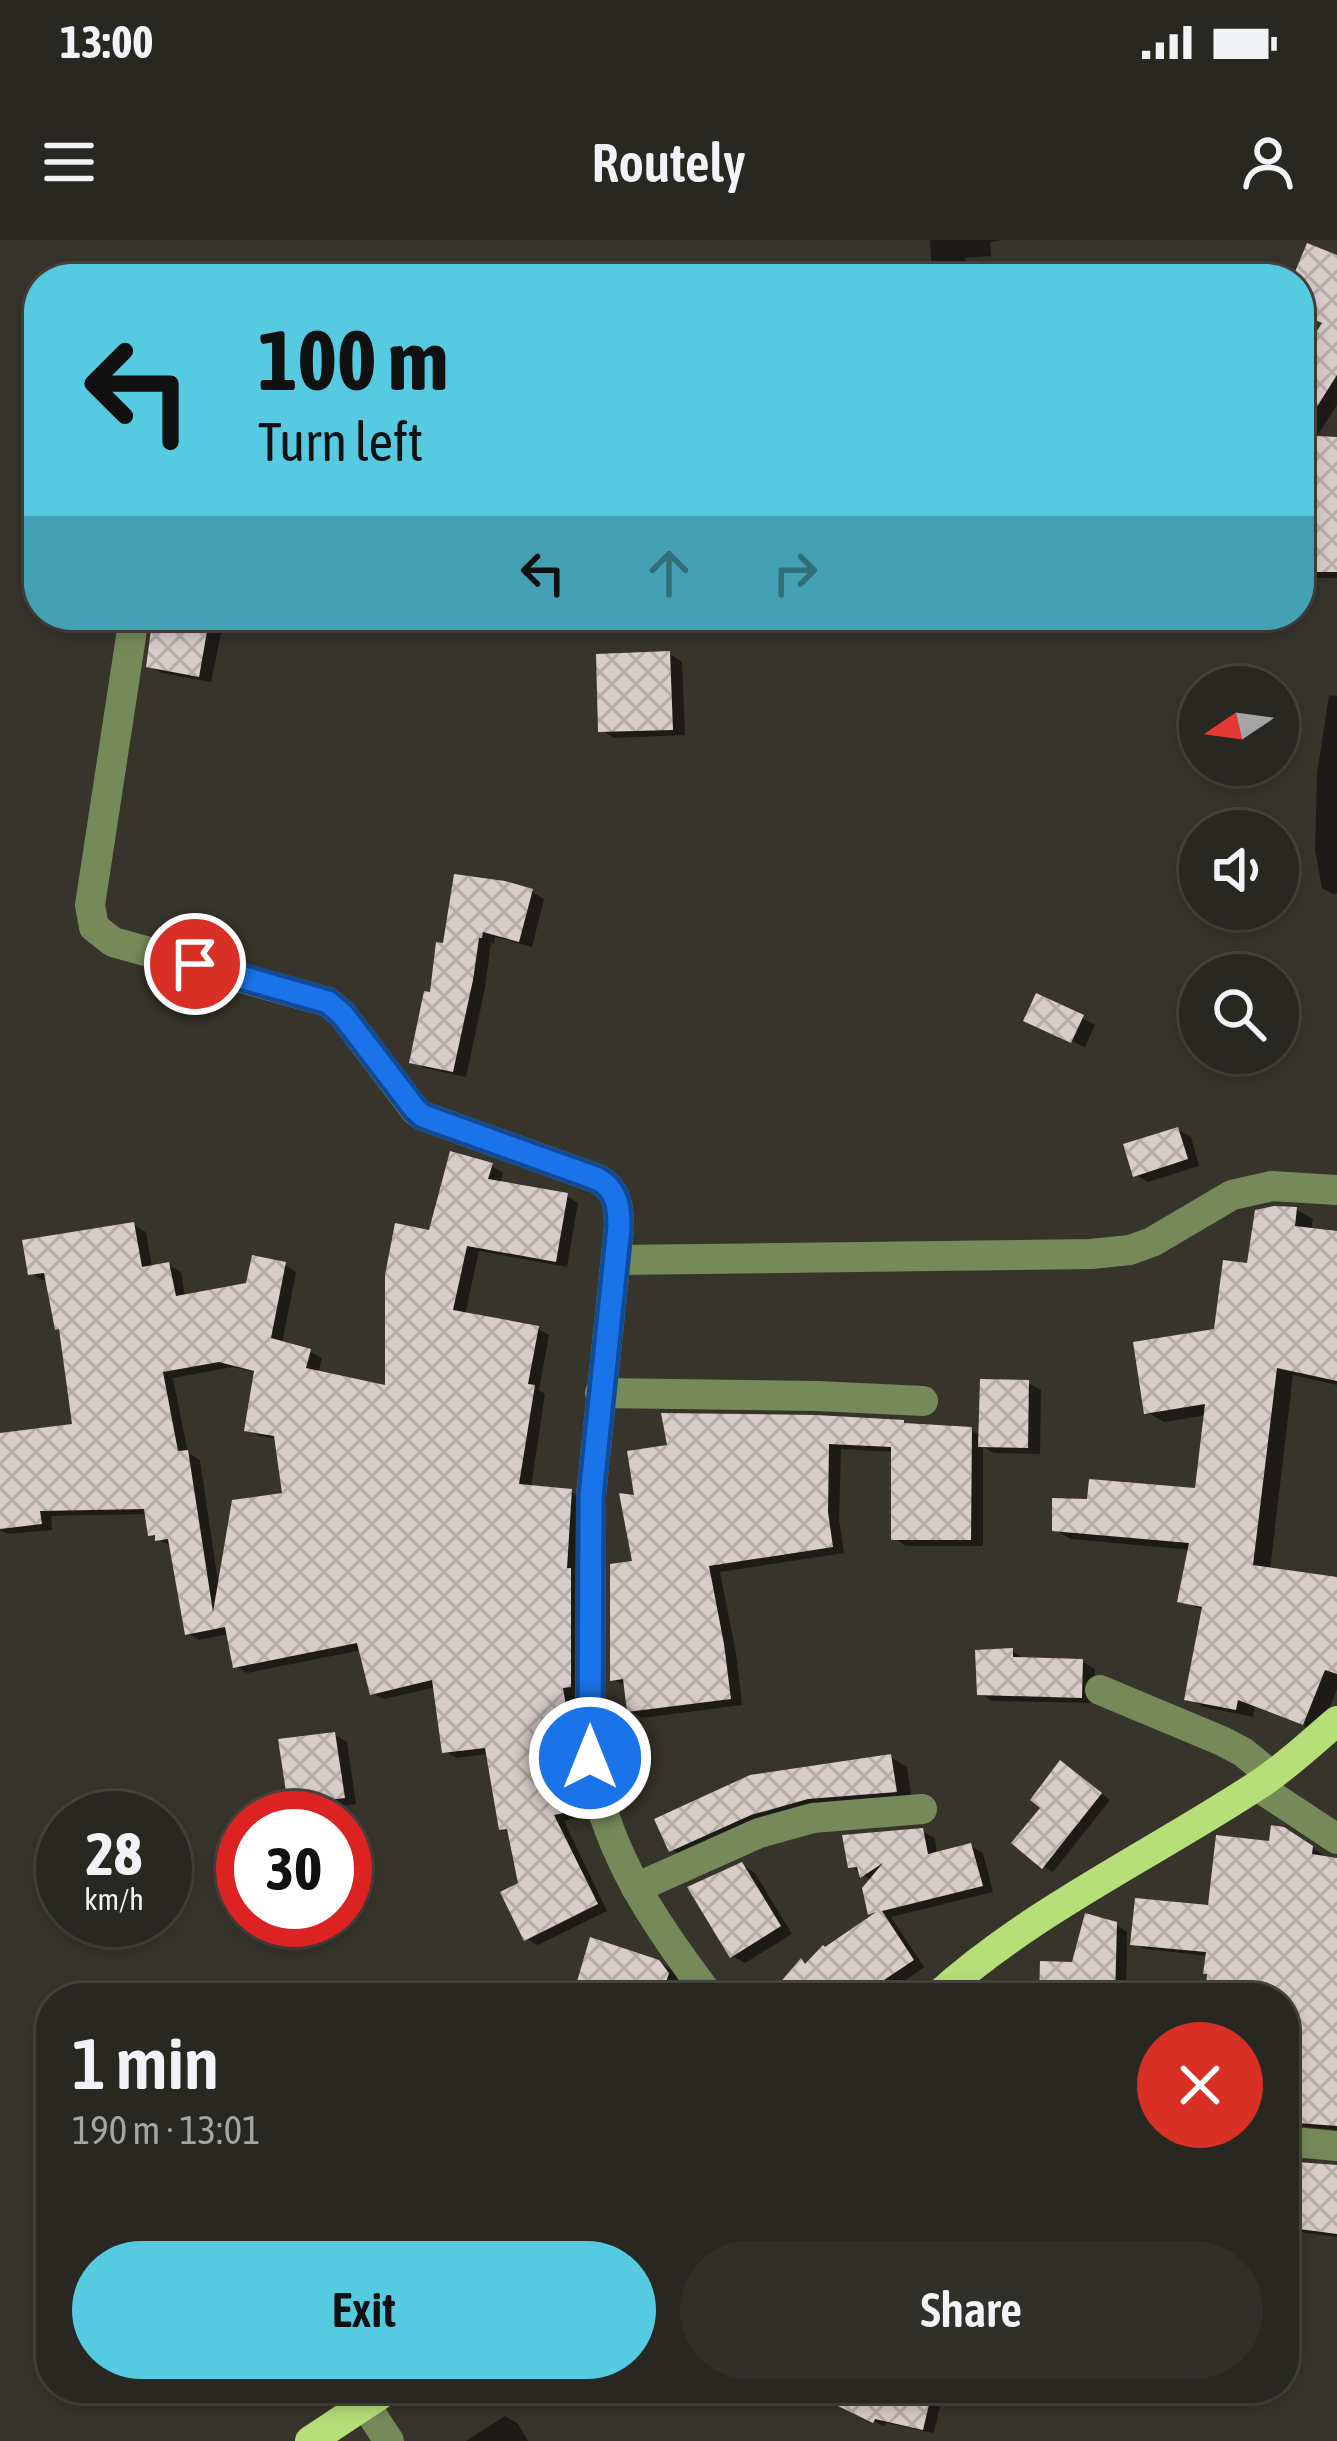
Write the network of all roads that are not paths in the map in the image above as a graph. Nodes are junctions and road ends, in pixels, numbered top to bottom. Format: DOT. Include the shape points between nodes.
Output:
graph roads {
  1 [pos="132,630"];
  2 [pos="1337,1190"];
  3 [pos="616,1260"];
  4 [pos="600,1393"];
  5 [pos="923,1401"];
  6 [pos="1100,1690"];
  7 [pos="1337,1721"];
  8 [pos="1264,1781"];
  9 [pos="922,1809"];
  10 [pos="1337,1839"];
  11 [pos="636,1888"];
  12 [pos="700,1983"];
  13 [pos="953,1983"];
  14 [pos="1299,2142"];
  15 [pos="1337,2146"];
  16 [pos="367,2403"];
  17 [pos="379,2403"];
  18 [pos="310,2441"];
  19 [pos="389,2441"];
  1 -- 3 [label="street" via="90,905 94,927 113,942 328,1002 423,1116 608,1185 619,1214"];
  2 -- 3 [label="street" via="1272,1186 1232,1195 1152,1242 1091,1254"];
  3 -- 4 [label="street"];
  4 -- 5 [label="street"];
  4 -- 11 [label="street" via="591,1496 590,1758 597,1800"];
  6 -- 8 [label="street" via="1243,1752"];
  7 -- 8 [label="main road"];
  8 -- 10 [label="street"];
  8 -- 13 [label="main road" via="1060,1906"];
  9 -- 11 [label="street" via="813,1818"];
  11 -- 12 [label="street"];
  14 -- 15 [label="street"];
  16 -- 18 [label="main road"];
  17 -- 19 [label="street"];
}
